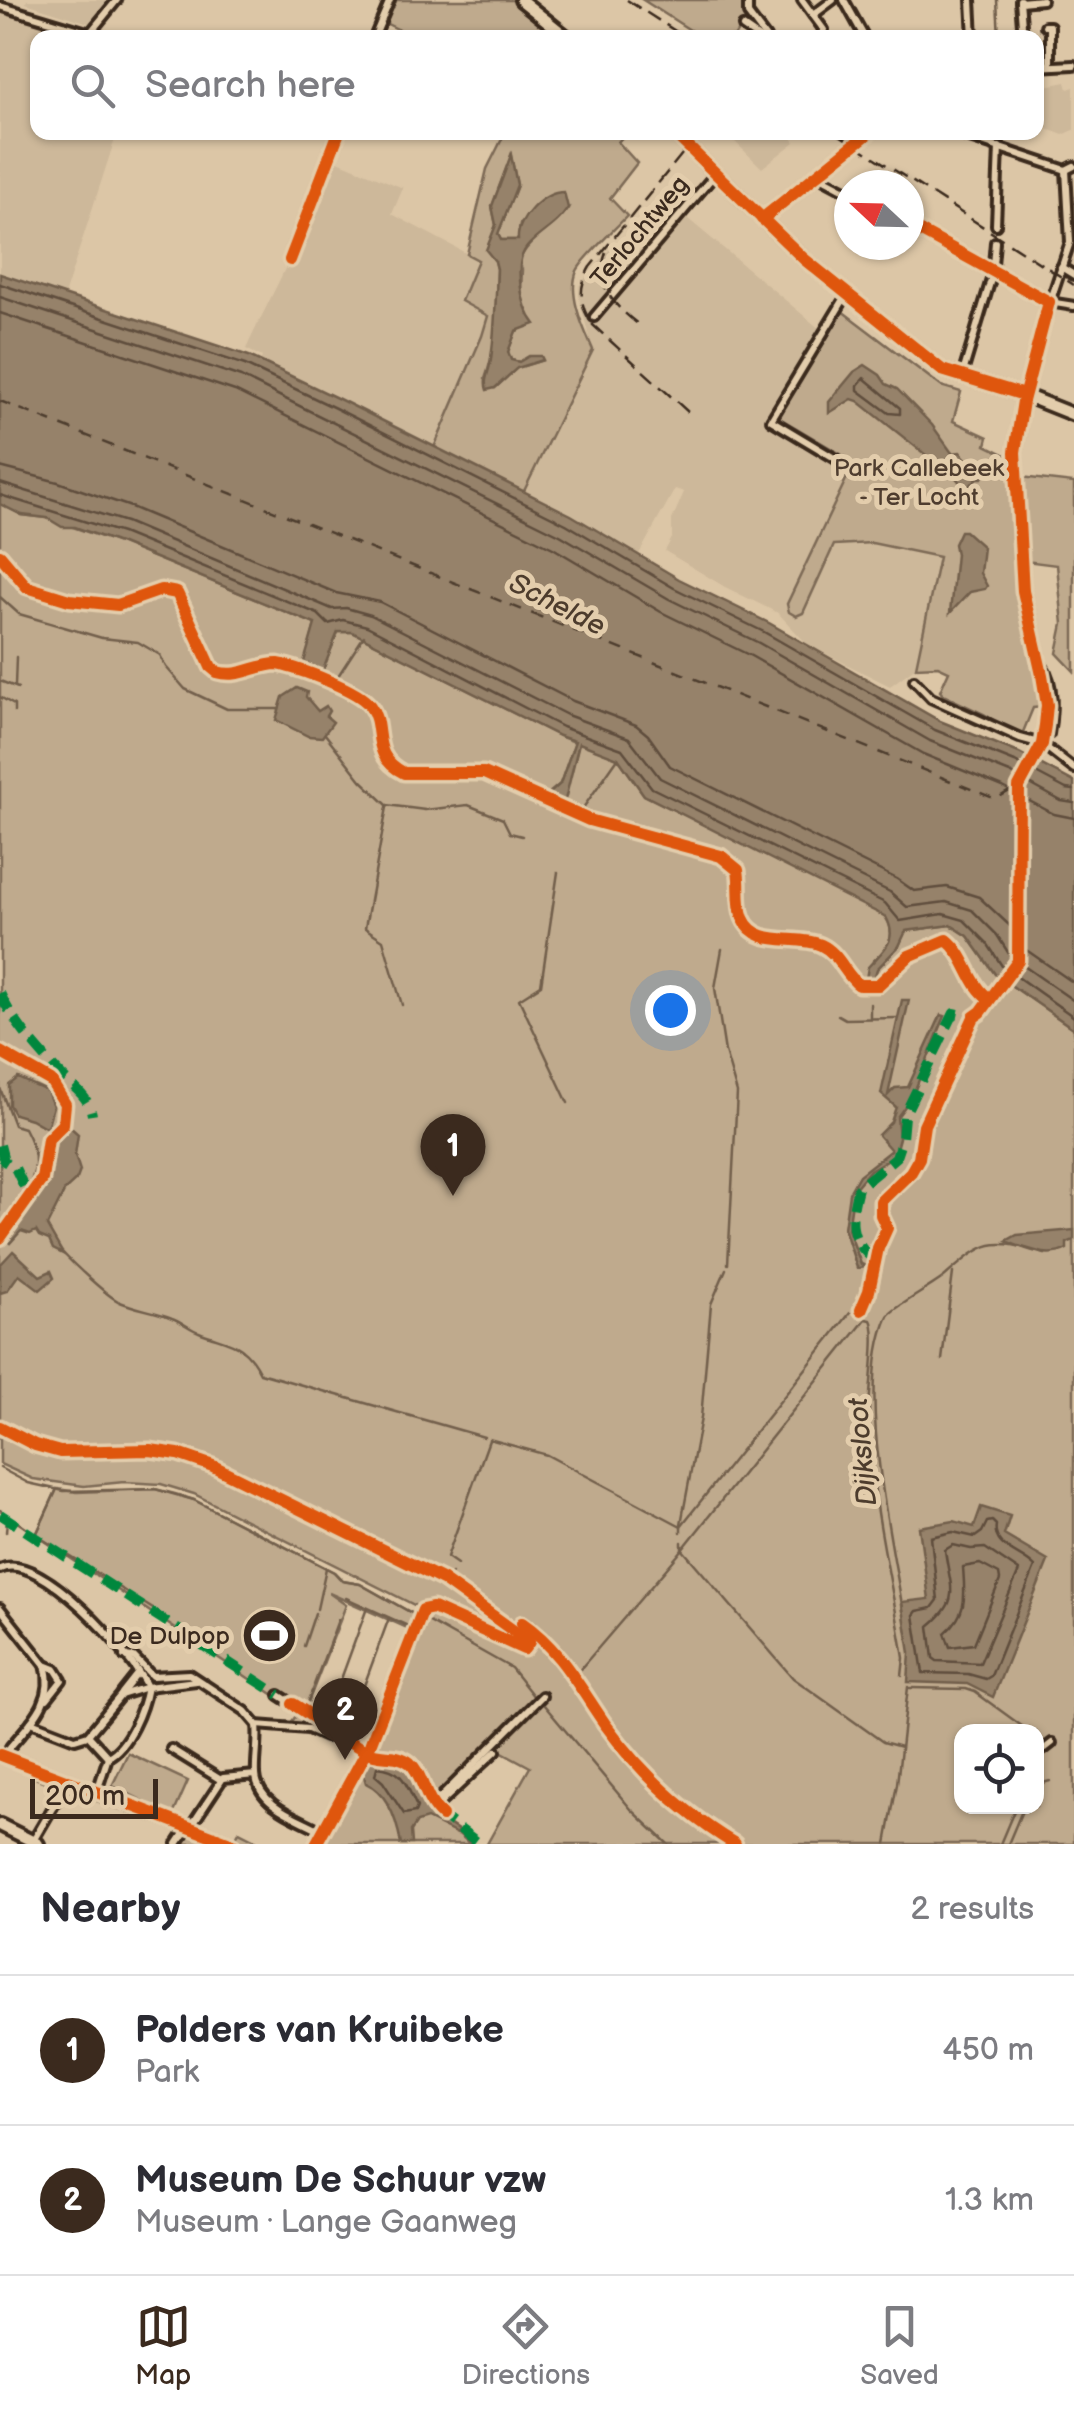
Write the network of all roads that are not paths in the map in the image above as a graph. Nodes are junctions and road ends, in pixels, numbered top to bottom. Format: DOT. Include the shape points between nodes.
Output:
graph roads {
  1 [pos="118,0"];
  2 [pos="390,0"];
  3 [pos="802,0"];
  4 [pos="833,0"];
  5 [pos="844,0"];
  6 [pos="971,0"];
  7 [pos="1042,0"];
  8 [pos="529,1"];
  9 [pos="748,1"];
  10 [pos="1020,1"];
  11 [pos="0,6"];
  12 [pos="813,15"];
  13 [pos="1044,26"];
  14 [pos="743,27"];
  15 [pos="80,30"];
  16 [pos="93,30"];
  17 [pos="377,30"];
  18 [pos="561,30"];
  19 [pos="748,30"];
  20 [pos="758,30"];
  21 [pos="824,30"];
  22 [pos="860,30"];
  23 [pos="973,30"];
  24 [pos="1022,30"];
  25 [pos="1074,65"];
  26 [pos="1044,66"];
  27 [pos="1050,66"];
  28 [pos="337,140"];
  29 [pos="681,140"];
  30 [pos="857,140"];
  31 [pos="978,140"];
  32 [pos="1000,147"];
  33 [pos="1070,168"];
  34 [pos="716,173"];
  35 [pos="818,175"];
  36 [pos="834,184"];
  37 [pos="762,219"];
  38 [pos="996,225"];
  39 [pos="924,233"];
  40 [pos="995,242"];
  41 [pos="290,260"];
  42 [pos="1061,266"];
  43 [pos="993,271"];
  44 [pos="1074,275"];
  45 [pos="846,294"];
  46 [pos="1050,302"];
  47 [pos="1074,306"];
  48 [pos="594,317"];
  49 [pos="961,377"];
  50 [pos="1024,395"];
  51 [pos="1074,415"];
  52 [pos="836,459"];
  53 [pos="1037,659"];
  54 [pos="914,680"];
  55 [pos="1050,734"];
  56 [pos="1042,744"];
  57 [pos="1074,769"];
  58 [pos="0,1569"];
  59 [pos="0,1608"];
  60 [pos="423,1610"];
  61 [pos="124,1656"];
  62 [pos="45,1665"];
  63 [pos="137,1674"];
  64 [pos="197,1681"];
  65 [pos="147,1687"];
  66 [pos="120,1695"];
  67 [pos="278,1695"];
  68 [pos="542,1696"];
  69 [pos="46,1700"];
  70 [pos="32,1722"];
  71 [pos="257,1725"];
  72 [pos="334,1730"];
  73 [pos="88,1735"];
  74 [pos="1052,1743"];
  75 [pos="10,1747"];
  76 [pos="170,1749"];
  77 [pos="1044,1749"];
  78 [pos="496,1751"];
  79 [pos="367,1752"];
  80 [pos="108,1757"];
  81 [pos="256,1775"];
  82 [pos="221,1780"];
  83 [pos="100,1782"];
  84 [pos="64,1788"];
  85 [pos="434,1809"];
  86 [pos="194,1822"];
  87 [pos="0,1826"];
  88 [pos="185,1832"];
  89 [pos="322,1832"];
  90 [pos="35,1842"];
  91 [pos="176,1844"];
  92 [pos="316,1844"];
  1 -- 16 [label="street"];
  2 -- 17 [label="street"];
  3 -- 12 [label="street"];
  4 -- 12 [label="street"];
  5 -- 22 [label="street"];
  6 -- 23 [label="street"];
  7 -- 10 [label="street"];
  8 -- 18 [label="main road"];
  9 -- 20 [label="street"];
  10 -- 24 [label="street"];
  11 -- 15 [label="street"];
  12 -- 21 [label="street"];
  13 -- 27 [label="street" via="1050,26"];
  14 -- 19 [label="street"];
  25 -- 27 [label="street"];
  26 -- 27 [label="street"];
  28 -- 41 [label="street"];
  29 -- 34 [label="main road"];
  30 -- 35 [label="street"];
  31 -- 32 [label="street"];
  32 -- 33 [label="street"];
  32 -- 38 [label="street"];
  33 -- 42 [label="street" via="1070,242"];
  34 -- 37 [label="main road"];
  34 -- 48 [label="street, Terlochtweg"];
  35 -- 36 [label="street"];
  35 -- 37 [label="street"];
  37 -- 45 [label="main road"];
  39 -- 43 [label="street"];
  40 -- 43 [label="street"];
  42 -- 44 [label="street"];
  42 -- 46 [label="street"];
  43 -- 46 [label="street"];
  43 -- 49 [label="street"];
  45 -- 49 [label="main road" via="942,370"];
  45 -- 52 [label="street" via="770,420"];
  46 -- 47 [label="street"];
  46 -- 50 [label="street"];
  49 -- 50 [label="main road"];
  50 -- 51 [label="main road"];
  50 -- 53 [label="street" via="1015,441 1016,503"];
  53 -- 55 [label="street" via="1050,687"];
  53 -- 56 [label="street" via="1046,705"];
  54 -- 56 [label="street" via="931,698"];
  56 -- 57 [label="street"];
  58 -- 61 [label="street" via="20,1566 80,1603"];
  59 -- 62 [label="street"];
  60 -- 79 [label="street"];
  61 -- 63 [label="street"];
  61 -- 64 [label="street" via="152,1676 190,1674"];
  62 -- 69 [label="street"];
  62 -- 69 [label="street" via="62,1680"];
  63 -- 65 [label="street"];
  63 -- 66 [label="street"];
  64 -- 65 [label="street"];
  64 -- 71 [label="street"];
  65 -- 66 [label="street"];
  65 -- 80 [label="street" via="120,1749"];
  66 -- 73 [label="street"];
  67 -- 72 [label="street"];
  68 -- 85 [label="street"];
  69 -- 70 [label="street"];
  70 -- 73 [label="street" via="74,1739"];
  70 -- 75 [label="street"];
  71 -- 72 [label="street" via="326,1737"];
  71 -- 81 [label="street"];
  72 -- 79 [label="street"];
  73 -- 80 [label="street"];
  74 -- 77 [label="street"];
  76 -- 82 [label="street"];
  78 -- 85 [label="street"];
  79 -- 85 [label="street" via="411,1764"];
  79 -- 89 [label="street"];
  80 -- 83 [label="street"];
  81 -- 82 [label="street"];
  81 -- 89 [label="street" via="264,1797"];
  82 -- 86 [label="street"];
  84 -- 90 [label="street"];
  87 -- 90 [label="main road"];
  88 -- 91 [label="street"];
  89 -- 92 [label="street"];
}
